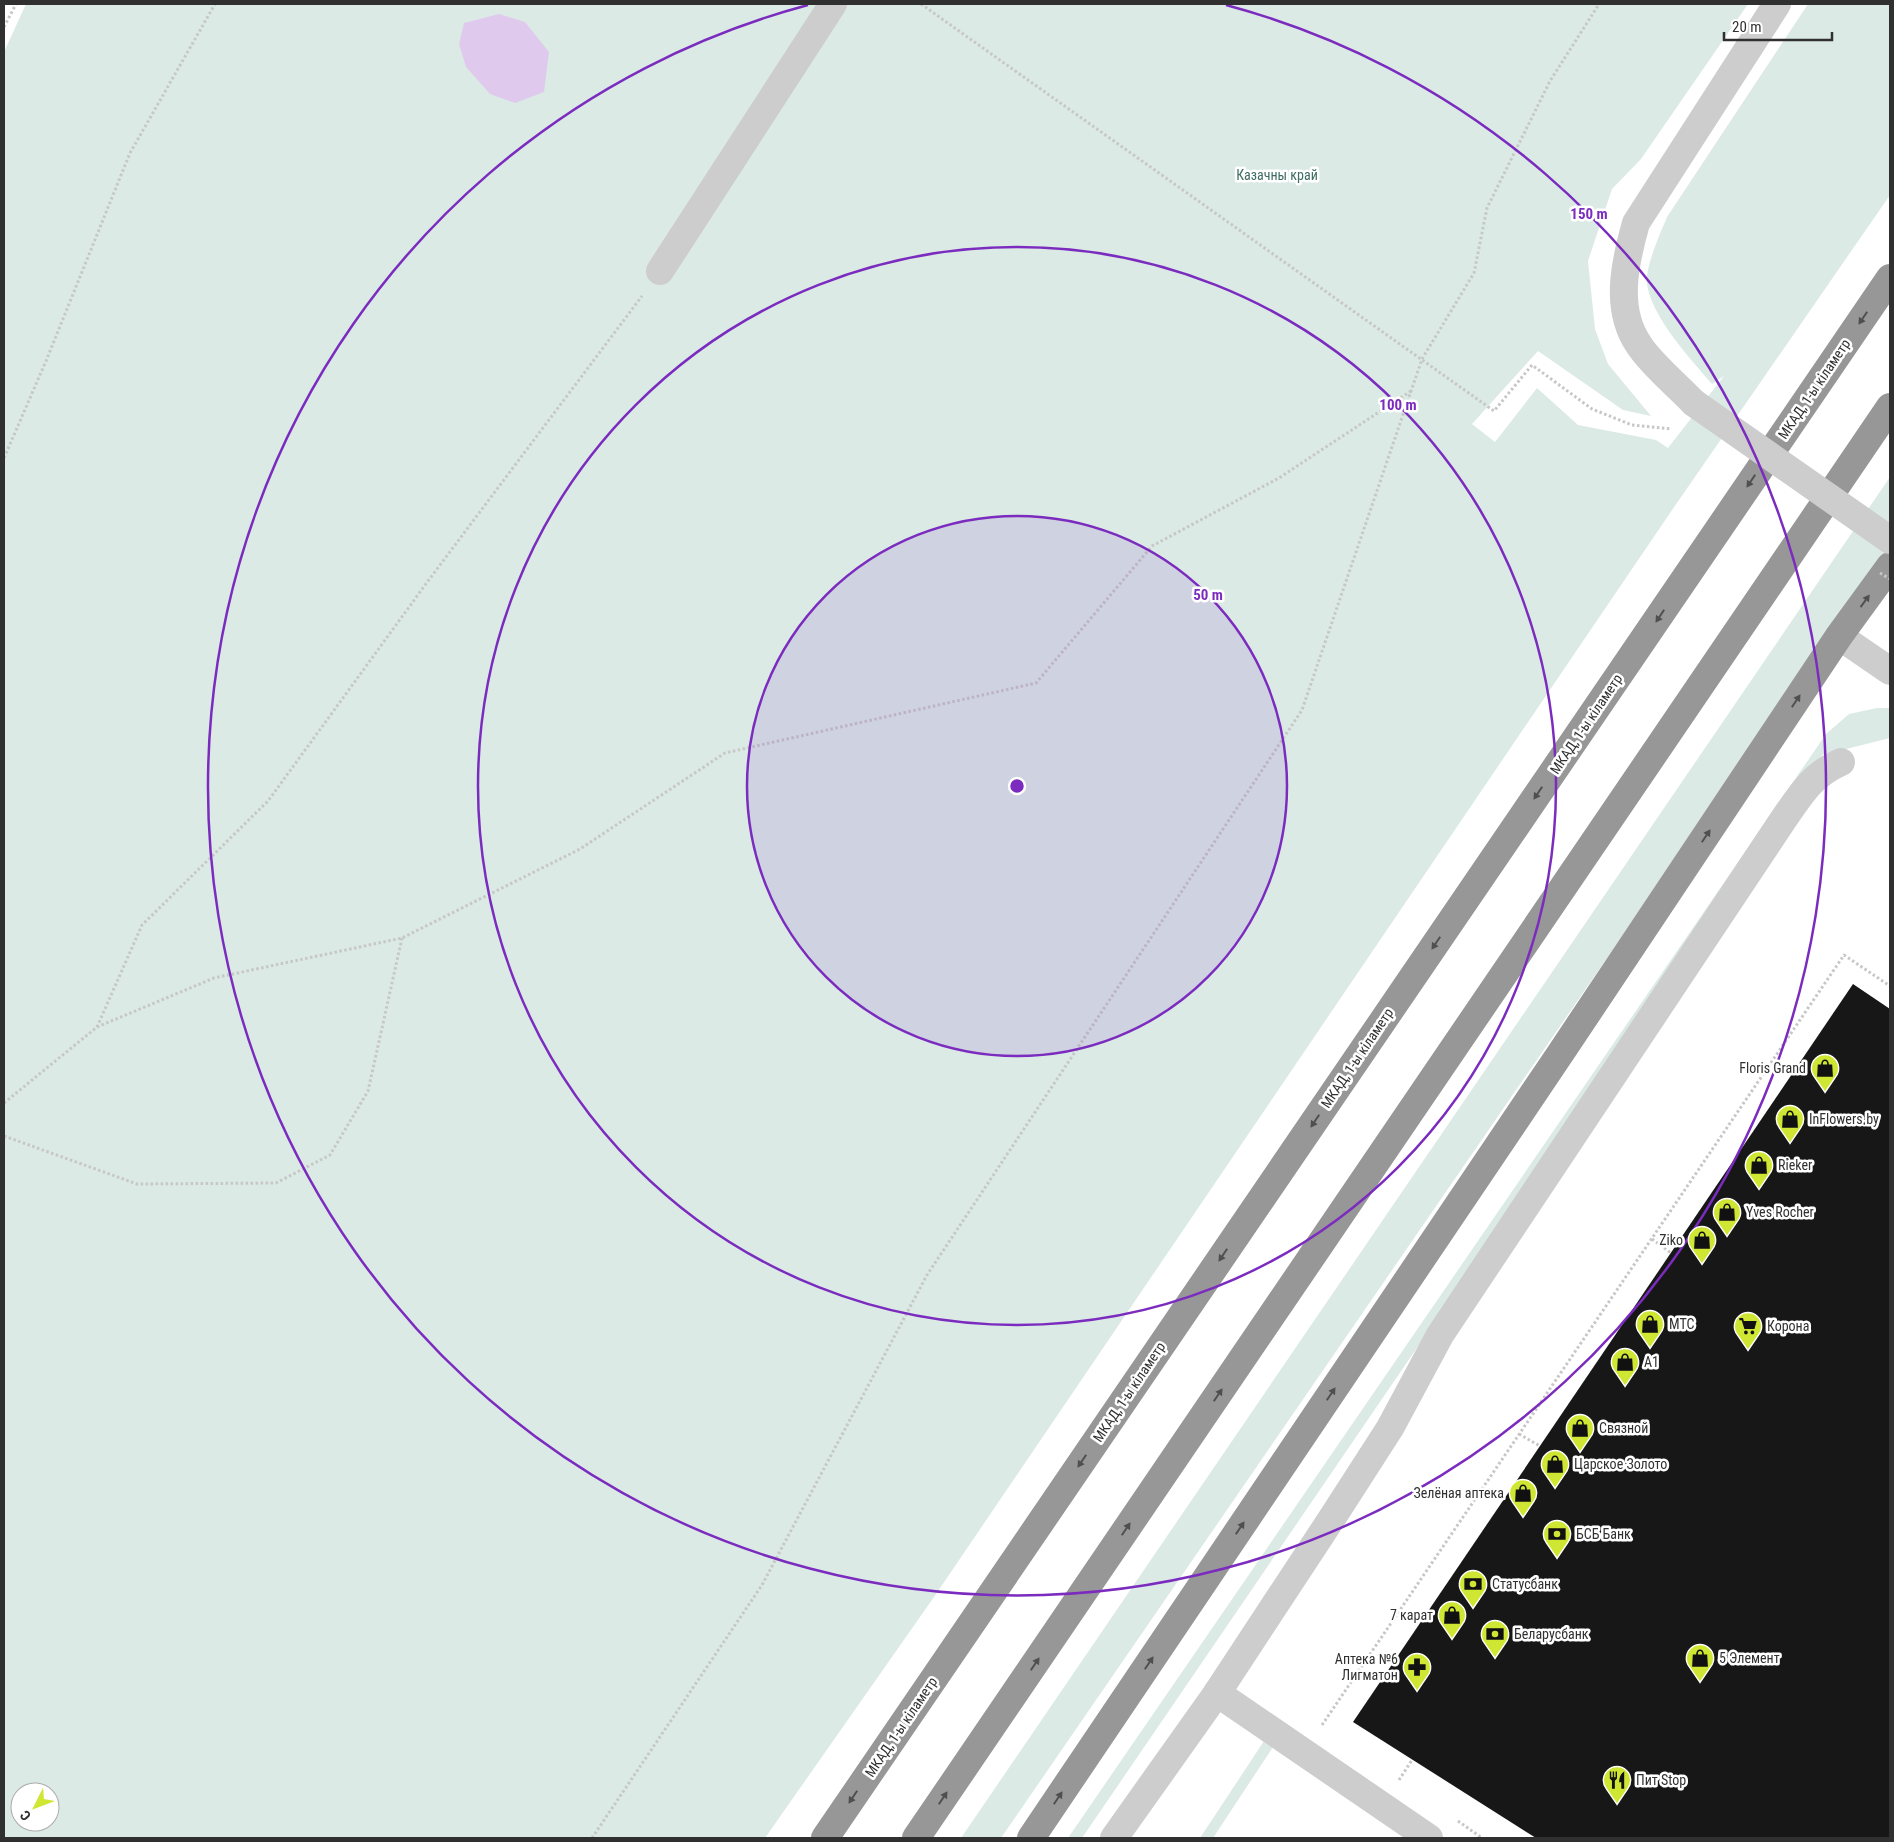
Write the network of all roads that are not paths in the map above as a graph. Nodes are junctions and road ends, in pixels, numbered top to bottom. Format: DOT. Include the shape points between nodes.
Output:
graph roads {
  1 [pos="833,4"];
  2 [pos="1777,4"];
  3 [pos="660,271"];
  4 [pos="1890,278"];
  5 [pos="1890,407"];
  6 [pos="1890,540"];
  7 [pos="1890,566"];
  8 [pos="1839,636"];
  9 [pos="1890,671"];
  10 [pos="1840,762"];
  11 [pos="1217,1693"];
  12 [pos="825,1838"];
  13 [pos="916,1838"];
  14 [pos="1031,1838"];
  15 [pos="1114,1838"];
  16 [pos="1429,1838"];
  1 -- 3 [label="street"];
  2 -- 6 [label="street, bridge" via="1636,223 1629,250 1624,308 1638,345 1694,403"];
  4 -- 12 [label="highway, МКАД, 1-ы кіламетр, one-way"];
  13 -- 5 [label="highway, one-way"];
  8 -- 7 [label="highway, one-way"];
  8 -- 9 [label="street"];
  14 -- 8 [label="highway, one-way"];
  10 -- 11 [label="street" via="1811,780 1781,823 1440,1335 1390,1428"];
  11 -- 15 [label="street"];
  11 -- 16 [label="street"];
}
